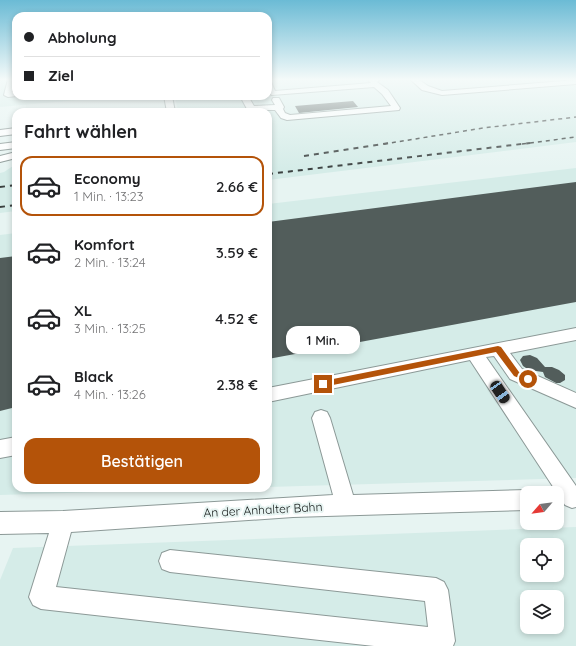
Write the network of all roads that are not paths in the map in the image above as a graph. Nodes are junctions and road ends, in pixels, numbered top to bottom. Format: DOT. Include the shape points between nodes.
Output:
graph roads {
  1 [pos="278,109"];
  2 [pos="384,109"];
  3 [pos="12,132"];
  4 [pos="0,133"];
  5 [pos="12,146"];
  6 [pos="0,147"];
  7 [pos="12,156"];
  8 [pos="0,159"];
  9 [pos="576,334"];
  10 [pos="498,349"];
  11 [pos="474,353"];
  12 [pos="272,394"];
  13 [pos="576,401"];
  14 [pos="321,418"];
  15 [pos="12,447"];
  16 [pos="0,449"];
  17 [pos="568,499"];
  18 [pos="520,500"];
  19 [pos="346,505"];
  20 [pos="64,522"];
  21 [pos="0,523"];
  22 [pos="170,562"];
  1 -- 2 [label="street" via="280,118 290,118"];
  3 -- 4 [label="street"];
  5 -- 6 [label="street"];
  7 -- 8 [label="street"];
  9 -- 10 [label="street"];
  10 -- 11 [label="street"];
  10 -- 13 [label="street" via="516,374"];
  11 -- 12 [label="street"];
  11 -- 17 [label="street"];
  14 -- 19 [label="street"];
  15 -- 16 [label="street"];
  18 -- 19 [label="street, An der Anhalter Bahn"];
  19 -- 20 [label="street, An der Anhalter Bahn"];
  20 -- 21 [label="street, An der Anhalter Bahn"];
  20 -- 22 [label="street" via="41,597 442,641 436,590"];
}
